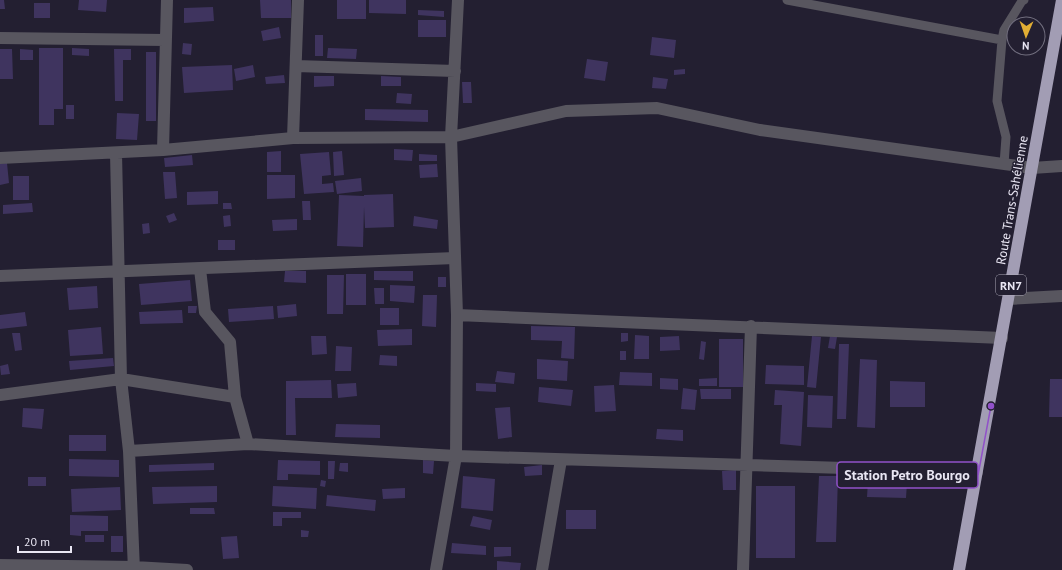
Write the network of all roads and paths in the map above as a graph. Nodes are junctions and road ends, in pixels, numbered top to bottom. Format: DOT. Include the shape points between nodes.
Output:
graph roads {
  1 [pos="167,0"];
  2 [pos="298,0"];
  3 [pos="458,0"];
  4 [pos="787,0"];
  5 [pos="1024,0"];
  6 [pos="1062,0"];
  7 [pos="0,38"];
  8 [pos="165,40"];
  9 [pos="1002,40"];
  10 [pos="296,66"];
  11 [pos="455,71"];
  12 [pos="451,137"];
  13 [pos="293,138"];
  14 [pos="163,150"];
  15 [pos="116,153"];
  16 [pos="0,158"];
  17 [pos="1004,164"];
  18 [pos="1062,166"];
  19 [pos="1032,168"];
  20 [pos="455,258"];
  21 [pos="200,269"];
  22 [pos="119,271"];
  23 [pos="0,276"];
  24 [pos="1062,296"];
  25 [pos="1009,300"];
  26 [pos="457,315"];
  27 [pos="751,326"];
  28 [pos="1002,338"];
  29 [pos="121,379"];
  30 [pos="0,396"];
  31 [pos="235,397"];
  32 [pos="248,444"];
  33 [pos="129,451"];
  34 [pos="456,456"];
  35 [pos="561,460"];
  36 [pos="747,465"];
  37 [pos="977,472"];
  38 [pos="0,565"];
  39 [pos="134,568"];
  40 [pos="187,570"];
  41 [pos="436,570"];
  42 [pos="542,570"];
  43 [pos="744,570"];
  44 [pos="959,570"];
  1 -- 8 [label="street"];
  2 -- 10 [label="street"];
  3 -- 11 [label="street"];
  4 -- 9 [label="lane"];
  5 -- 9 [label="lane" via="1004,30"];
  6 -- 19 [label="highway, Route Trans-Sahélienne / RN7"];
  7 -- 8 [label="street"];
  8 -- 14 [label="street"];
  9 -- 17 [label="lane" via="997,101 1006,137"];
  10 -- 11 [label="street"];
  10 -- 13 [label="street"];
  11 -- 12 [label="street"];
  12 -- 13 [label="street"];
  12 -- 17 [label="street" via="566,111 657,108 760,130"];
  12 -- 20 [label="street"];
  13 -- 14 [label="street"];
  14 -- 15 [label="street"];
  15 -- 16 [label="street"];
  15 -- 22 [label="street"];
  17 -- 19 [label="street"];
  18 -- 19 [label="street"];
  19 -- 25 [label="highway, Route Trans-Sahélienne / RN7"];
  20 -- 21 [label="street"];
  20 -- 26 [label="street"];
  21 -- 22 [label="street"];
  21 -- 31 [label="street" via="205,312 230,342"];
  22 -- 23 [label="street"];
  22 -- 29 [label="street"];
  24 -- 25 [label="street"];
  25 -- 28 [label="highway, Route Trans-Sahélienne / RN7"];
  26 -- 27 [label="street"];
  26 -- 34 [label="street"];
  27 -- 28 [label="street"];
  27 -- 36 [label="street"];
  28 -- 37 [label="highway, Route Trans-Sahélienne / RN7"];
  29 -- 30 [label="street"];
  29 -- 31 [label="street"];
  29 -- 33 [label="street"];
  31 -- 32 [label="street"];
  32 -- 33 [label="street"];
  32 -- 34 [label="street"];
  33 -- 39 [label="street"];
  34 -- 35 [label="street"];
  34 -- 41 [label="street"];
  35 -- 36 [label="street"];
  35 -- 42 [label="street"];
  36 -- 37 [label="street"];
  36 -- 43 [label="street"];
  37 -- 44 [label="highway, Route Trans-Sahélienne / RN7"];
  38 -- 39 [label="street"];
  39 -- 40 [label="street"];
}
